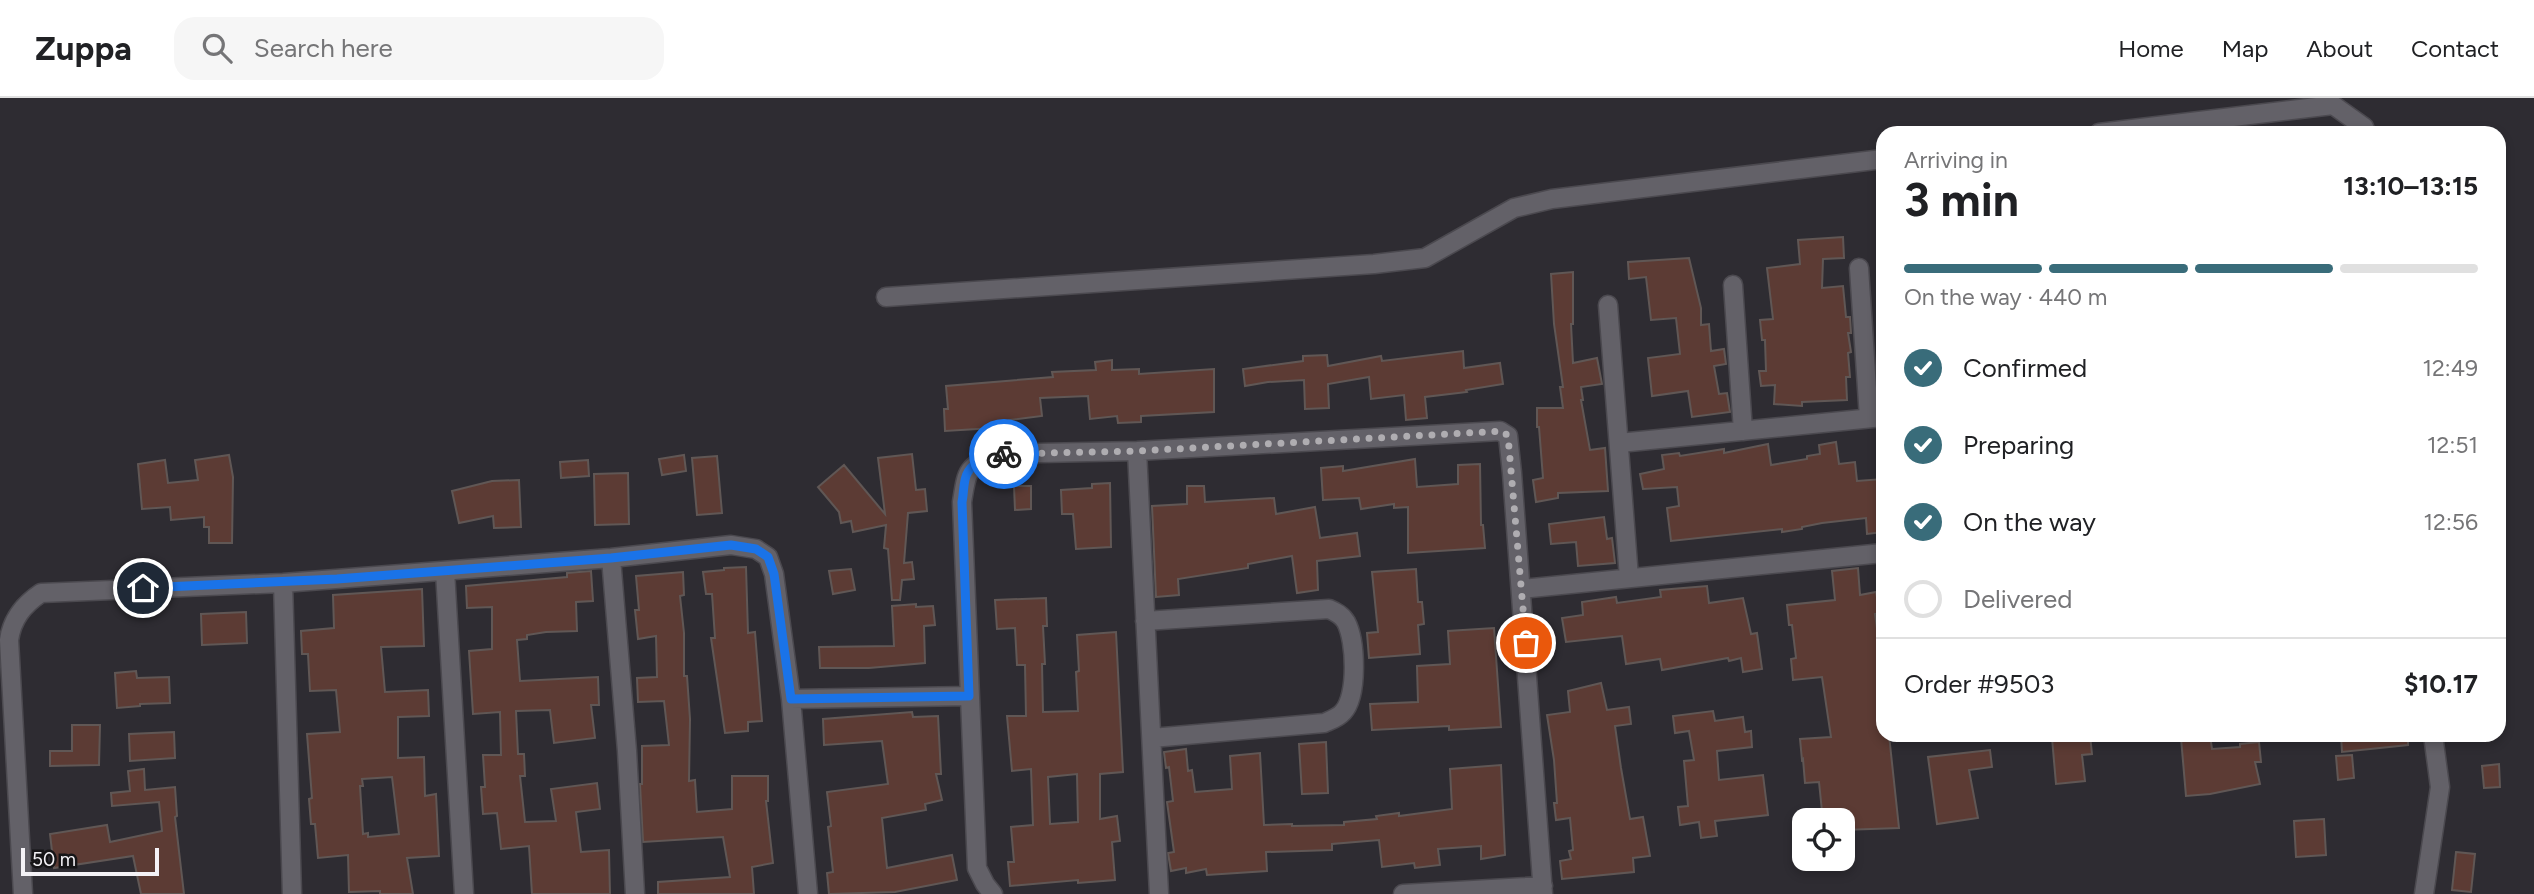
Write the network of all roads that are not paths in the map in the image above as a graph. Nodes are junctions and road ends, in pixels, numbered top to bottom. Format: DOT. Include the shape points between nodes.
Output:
graph roads {
  1 [pos="2158,126"];
  2 [pos="2363,126"];
  3 [pos="1876,160"];
  4 [pos="1859,268"];
  5 [pos="1733,285"];
  6 [pos="886,297"];
  7 [pos="1608,305"];
  8 [pos="1876,418"];
  9 [pos="1743,431"];
  10 [pos="1619,443"];
  11 [pos="1137,451"];
  12 [pos="1876,554"];
  13 [pos="611,558"];
  14 [pos="445,571"];
  15 [pos="1629,578"];
  16 [pos="282,583"];
  17 [pos="1522,589"];
  18 [pos="1145,621"];
  19 [pos="969,696"];
  20 [pos="791,699"];
  21 [pos="1152,738"];
  22 [pos="2434,742"];
  23 [pos="1543,890"];
  24 [pos="23,894"];
  25 [pos="292,894"];
  26 [pos="464,894"];
  27 [pos="635,894"];
  28 [pos="808,894"];
  29 [pos="993,894"];
  30 [pos="1159,894"];
  31 [pos="1403,894"];
  32 [pos="2424,894"];
  1 -- 2 [label="street" via="2333,105"];
  3 -- 6 [label="street" via="1552,199 1514,208 1425,258"];
  4 -- 8 [label="street"];
  5 -- 9 [label="street"];
  7 -- 10 [label="street"];
  8 -- 9 [label="street"];
  9 -- 10 [label="street"];
  10 -- 15 [label="street"];
  11 -- 17 [label="street" via="1503,431 1508,436"];
  11 -- 18 [label="street"];
  11 -- 19 [label="street" via="996,454 967,473 962,502"];
  12 -- 15 [label="street"];
  13 -- 14 [label="street"];
  13 -- 20 [label="street" via="731,545 756,549 768,557"];
  13 -- 27 [label="street"];
  14 -- 16 [label="street"];
  14 -- 26 [label="street"];
  15 -- 17 [label="street"];
  16 -- 24 [label="street" via="41,593 15,618 9,640"];
  16 -- 25 [label="street"];
  17 -- 23 [label="street"];
  18 -- 21 [label="street"];
  18 -- 21 [label="street" via="1329,609 1347,623 1354,663 1352,693 1345,711 1324,723"];
  19 -- 20 [label="street"];
  19 -- 29 [label="street" via="977,868"];
  20 -- 28 [label="street"];
  21 -- 30 [label="street"];
  22 -- 32 [label="street" via="2440,787"];
  23 -- 31 [label="street"];
}
